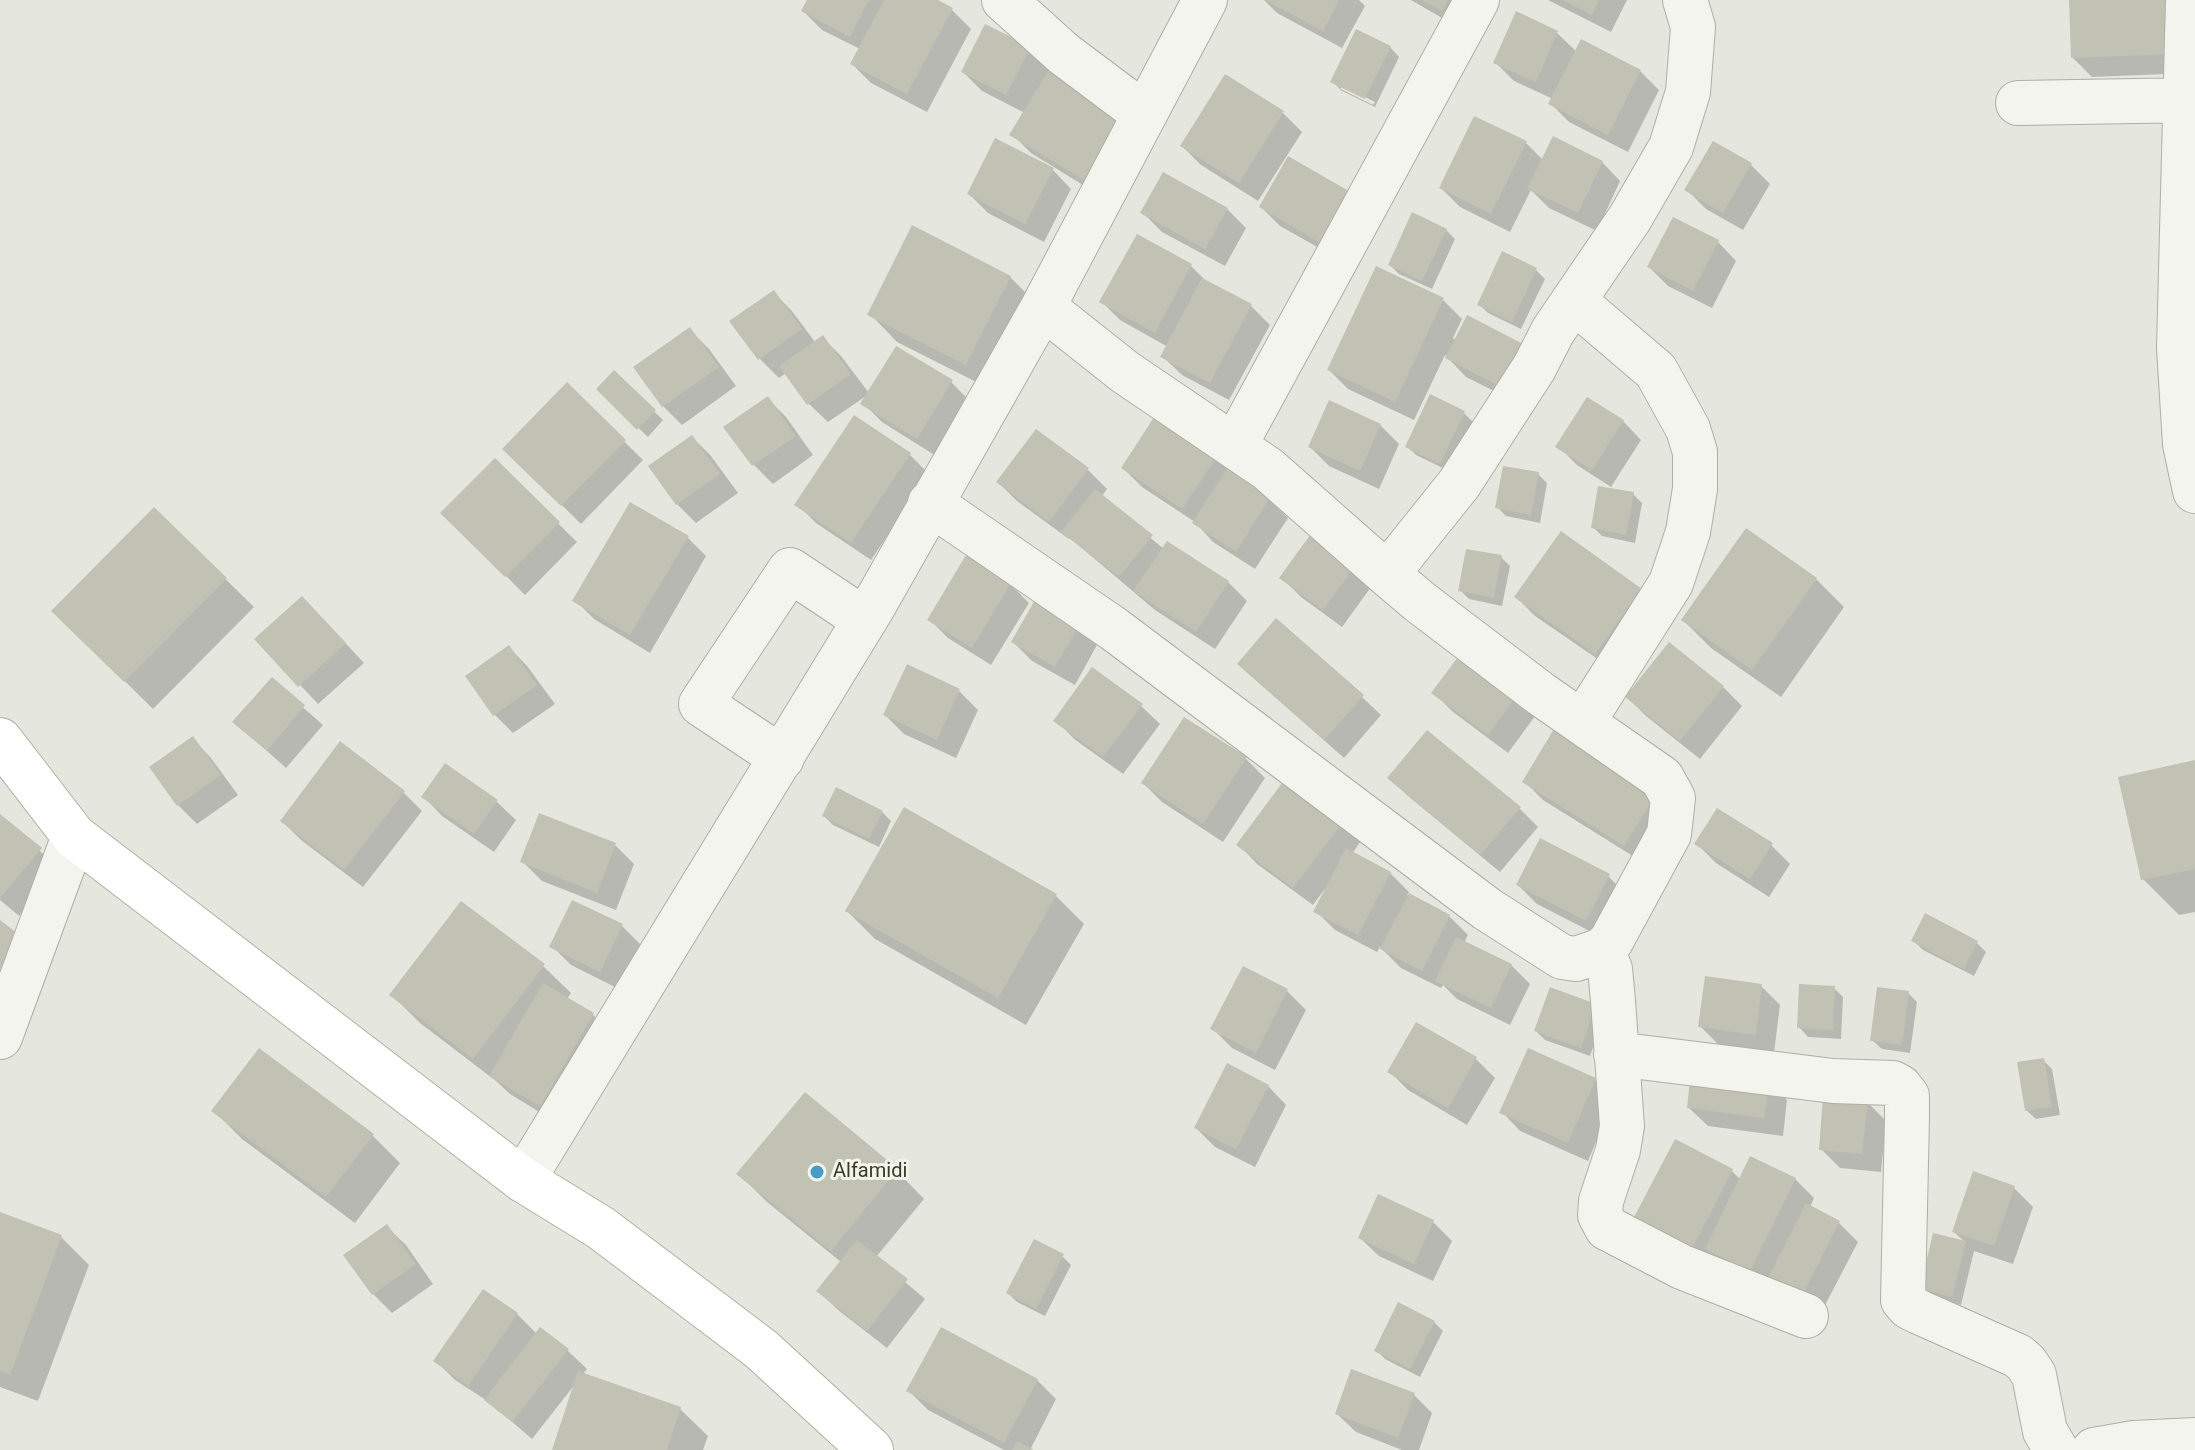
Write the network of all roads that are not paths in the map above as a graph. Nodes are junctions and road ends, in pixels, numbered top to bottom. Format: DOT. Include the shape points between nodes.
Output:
graph roads {
  1 [pos="1004,0"];
  2 [pos="1477,0"];
  3 [pos="1685,0"];
  4 [pos="2188,0"];
  5 [pos="1199,4"];
  6 [pos="2189,100"];
  7 [pos="2018,103"];
  8 [pos="1144,114"];
  9 [pos="1574,301"];
  10 [pos="1043,307"];
  11 [pos="2187,348"];
  12 [pos="1235,445"];
  13 [pos="2195,491"];
  14 [pos="930,503"];
  15 [pos="1387,574"];
  16 [pos="865,620"];
  17 [pos="1583,722"];
  18 [pos="0,740"];
  19 [pos="782,758"];
  20 [pos="74,836"];
  21 [pos="1602,950"];
  22 [pos="0,1037"];
  23 [pos="1616,1054"];
  24 [pos="523,1180"];
  25 [pos="1806,1316"];
  26 [pos="2195,1440"];
  27 [pos="871,1450"];
  28 [pos="2056,1450"];
  29 [pos="2094,1450"];
  1 -- 8 [label="street"];
  2 -- 12 [label="street"];
  3 -- 9 [label="street" via="1693,27 1688,92 1671,147"];
  4 -- 6 [label="street"];
  5 -- 8 [label="street"];
  6 -- 7 [label="street"];
  6 -- 11 [label="street"];
  8 -- 10 [label="street"];
  9 -- 15 [label="street" via="1459,484"];
  9 -- 17 [label="street" via="1656,371 1695,452 1688,532 1671,583"];
  10 -- 12 [label="street" via="1125,372"];
  10 -- 14 [label="street"];
  11 -- 13 [label="street" via="2185,444"];
  12 -- 15 [label="street"];
  14 -- 16 [label="street"];
  14 -- 21 [label="street" via="1114,629 1487,909 1562,957 1576,959"];
  15 -- 17 [label="street"];
  16 -- 19 [label="street"];
  16 -- 19 [label="street" via="790,570 701,704"];
  17 -- 21 [label="street" via="1662,778 1673,798 1669,834"];
  18 -- 20 [label="main road"];
  19 -- 24 [label="street"];
  20 -- 22 [label="street"];
  20 -- 24 [label="main road"];
  21 -- 23 [label="street" via="1610,969"];
  23 -- 25 [label="street" via="1622,1126 1601,1201 1600,1215 1607,1228 1682,1267"];
  23 -- 28 [label="street" via="1900,1087 1907,1096 1903,1300 2026,1363 2034,1375 2045,1431"];
  24 -- 27 [label="main road" via="601,1228 761,1349"];
  26 -- 29 [label="street"];
}
